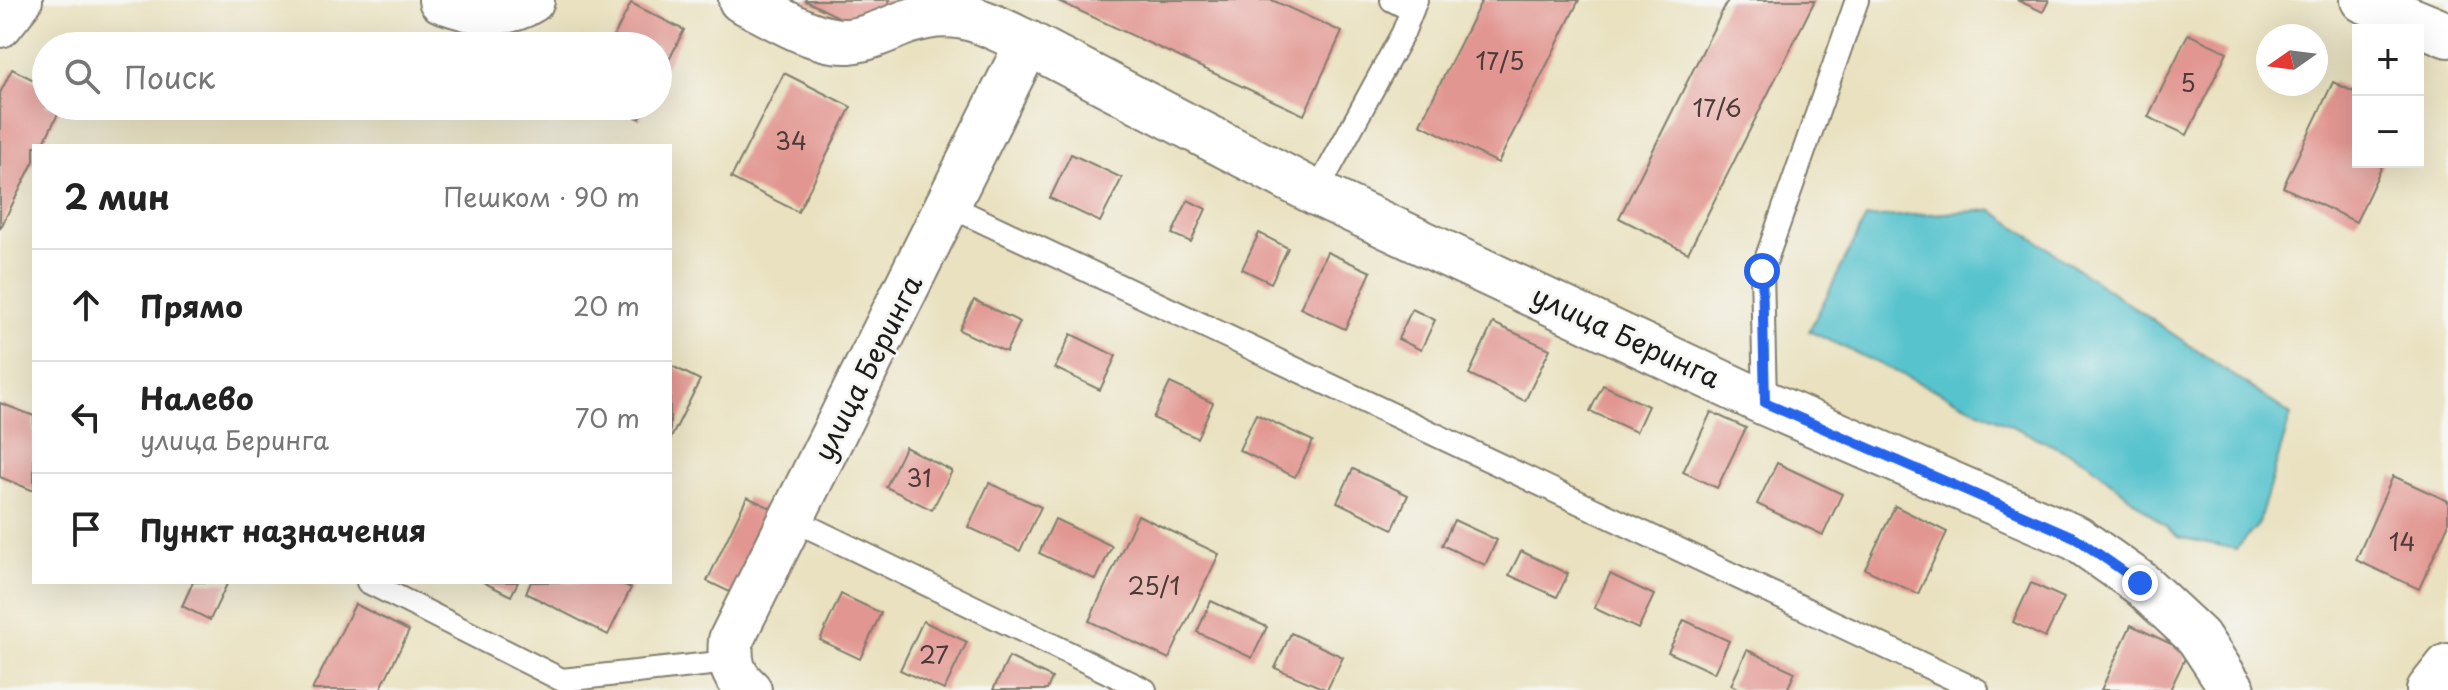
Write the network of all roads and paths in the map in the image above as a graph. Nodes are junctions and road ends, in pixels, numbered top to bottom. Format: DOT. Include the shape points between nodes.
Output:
graph roads {
  1 [pos="20,0"];
  2 [pos="441,0"];
  3 [pos="532,0"];
  4 [pos="741,0"];
  5 [pos="1857,0"];
  6 [pos="2363,0"];
  7 [pos="1407,3"];
  8 [pos="0,25"];
  9 [pos="2448,35"];
  10 [pos="1028,43"];
  11 [pos="1316,193"];
  12 [pos="950,206"];
  13 [pos="1765,403"];
  14 [pos="792,519"];
  15 [pos="372,584"];
  16 [pos="2448,666"];
  17 [pos="739,676"];
  18 [pos="1145,690"];
  19 [pos="1977,690"];
  20 [pos="2233,690"];
  21 [pos="2429,690"];
  1 -- 8 [label="street"];
  2 -- 3 [label="street" via="496,14"];
  4 -- 10 [label="street, улица Беринга" via="819,36 848,41 936,13 980,20"];
  5 -- 13 [label="lane" via="1762,271"];
  6 -- 9 [label="street"];
  7 -- 11 [label="lane" via="1403,33"];
  10 -- 11 [label="street, улица Беринга"];
  10 -- 12 [label="street, улица Беринга"];
  11 -- 13 [label="street, улица Беринга"];
  12 -- 14 [label="street, улица Беринга"];
  12 -- 19 [label="lane"];
  13 -- 20 [label="street, улица Беринга" via="2099,552 2198,637"];
  14 -- 17 [label="street, улица Беринга" via="731,640"];
  14 -- 18 [label="lane"];
  15 -- 17 [label="lane" via="562,680"];
  16 -- 21 [label="street"];
}
